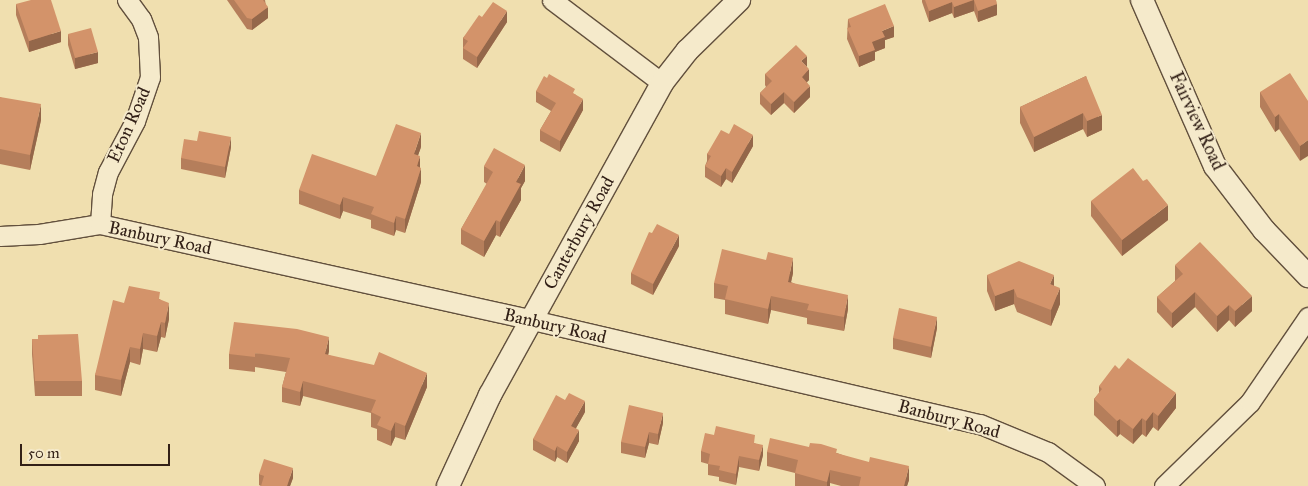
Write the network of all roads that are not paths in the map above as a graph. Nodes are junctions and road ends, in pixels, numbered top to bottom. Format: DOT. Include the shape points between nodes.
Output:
graph roads {
  1 [pos="127,0"];
  2 [pos="552,0"];
  3 [pos="739,0"];
  4 [pos="1142,0"];
  5 [pos="662,83"];
  6 [pos="100,224"];
  7 [pos="0,236"];
  8 [pos="1308,276"];
  9 [pos="1308,317"];
  10 [pos="532,320"];
  11 [pos="448,486"];
  12 [pos="1095,486"];
  13 [pos="1164,486"];
  1 -- 6 [label="street, Eton Road" via="141,19 148,37 150,77 135,121 108,172 102,194"];
  2 -- 5 [label="street"];
  3 -- 5 [label="street, Canterbury Road" via="687,51"];
  4 -- 8 [label="street, Fairview Road" via="1215,166 1264,230"];
  5 -- 10 [label="street, Canterbury Road"];
  6 -- 7 [label="street, Banbury Road" via="38,234"];
  6 -- 10 [label="street, Banbury Road"];
  9 -- 13 [label="street" via="1250,402"];
  10 -- 11 [label="street, Canterbury Road" via="490,395"];
  10 -- 12 [label="street, Banbury Road" via="980,424 1048,452"];
}
